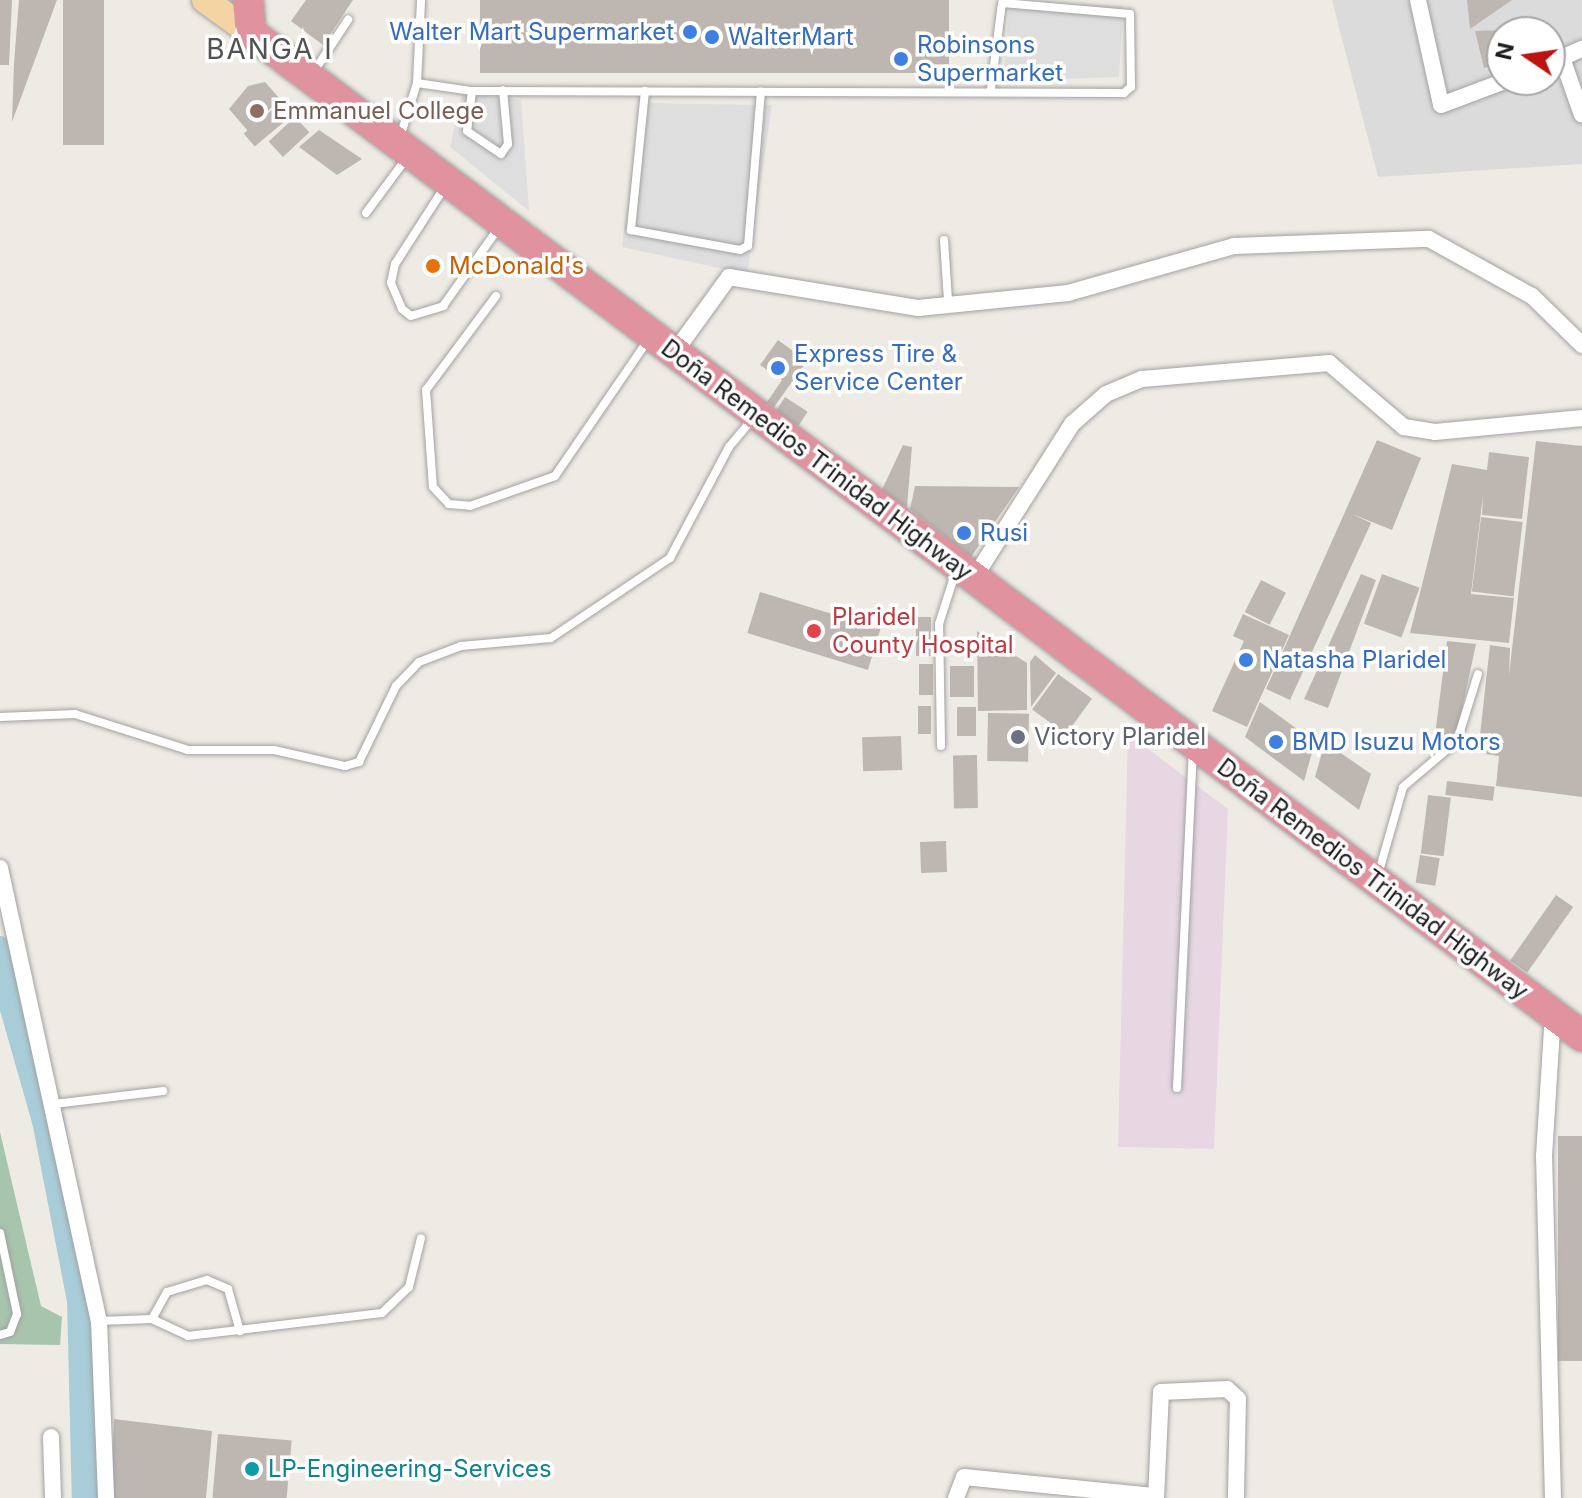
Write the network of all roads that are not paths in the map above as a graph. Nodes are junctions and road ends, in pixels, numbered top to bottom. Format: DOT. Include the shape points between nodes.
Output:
graph roads {
  1 [pos="205,0"];
  2 [pos="248,0"];
  3 [pos="421,0"];
  4 [pos="1418,0"];
  5 [pos="348,20"];
  6 [pos="251,33"];
  7 [pos="310,77"];
  8 [pos="1566,81"];
  9 [pos="417,83"];
  10 [pos="1486,88"];
  11 [pos="991,89"];
  12 [pos="503,90"];
  13 [pos="472,91"];
  14 [pos="645,91"];
  15 [pos="761,92"];
  16 [pos="1582,115"];
  17 [pos="405,147"];
  18 [pos="449,181"];
  19 [pos="366,213"];
  20 [pos="503,222"];
  21 [pos="944,240"];
  22 [pos="496,296"];
  23 [pos="948,301"];
  24 [pos="663,345"];
  25 [pos="1582,345"];
  26 [pos="756,414"];
  27 [pos="1582,418"];
  28 [pos="966,572"];
  29 [pos="1478,674"];
  30 [pos="0,717"];
  31 [pos="1193,745"];
  32 [pos="941,746"];
  33 [pos="0,868"];
  34 [pos="1376,883"];
  35 [pos="1553,1013"];
  36 [pos="1582,1036"];
  37 [pos="1177,1088"];
  38 [pos="163,1091"];
  39 [pos="54,1104"];
  40 [pos="0,1233"];
  41 [pos="421,1238"];
  42 [pos="152,1319"];
  43 [pos="99,1321"];
  44 [pos="240,1331"];
  45 [pos="0,1335"];
  46 [pos="51,1437"];
  47 [pos="1156,1497"];
  48 [pos="53,1498"];
  49 [pos="106,1498"];
  50 [pos="956,1498"];
  51 [pos="1236,1498"];
  52 [pos="1553,1498"];
  1 -- 6 [label="main road, Doña Remedios Trinidad Highway"];
  2 -- 6 [label="highway"];
  3 -- 9 [label="lane"];
  4 -- 10 [label="street" via="1441,105"];
  5 -- 7 [label="lane"];
  6 -- 7 [label="highway, Doña Remedios Trinidad Highway"];
  7 -- 17 [label="highway, Doña Remedios Trinidad Highway"];
  8 -- 16 [label="street"];
  9 -- 13 [label="lane"];
  9 -- 17 [label="lane"];
  11 -- 11 [label="lane" via="1124,93 1131,87 1130,14 1002,3"];
  11 -- 15 [label="lane"];
  12 -- 13 [label="lane"];
  12 -- 13 [label="lane" via="508,144 501,154 467,131"];
  12 -- 14 [label="lane"];
  14 -- 15 [label="lane"];
  14 -- 15 [label="lane" via="631,230 740,250 748,246"];
  17 -- 18 [label="highway, Doña Remedios Trinidad Highway"];
  17 -- 19 [label="lane"];
  18 -- 20 [label="highway, Doña Remedios Trinidad Highway"];
  18 -- 20 [label="lane" via="395,264 391,283 402,309 411,316 443,306"];
  20 -- 24 [label="highway, Doña Remedios Trinidad Highway"];
  21 -- 23 [label="lane"];
  22 -- 24 [label="lane" via="426,390 433,487 449,504 470,506 555,476"];
  23 -- 24 [label="street" via="868,305 729,277"];
  23 -- 25 [label="street" via="1068,293 1234,246 1429,239 1532,296"];
  24 -- 26 [label="highway, Doña Remedios Trinidad Highway"];
  26 -- 28 [label="highway, Doña Remedios Trinidad Highway"];
  26 -- 30 [label="lane" via="729,447 670,558 551,638 461,646 419,662 396,686 359,762 345,766 274,750 188,750 75,714"];
  27 -- 28 [label="street" via="1435,432 1404,427 1329,363 1142,379 1106,394 1072,424"];
  28 -- 31 [label="highway, Doña Remedios Trinidad Highway"];
  28 -- 32 [label="lane" via="939,624"];
  29 -- 34 [label="lane" via="1457,741 1403,787"];
  31 -- 34 [label="highway, Doña Remedios Trinidad Highway"];
  31 -- 37 [label="lane"];
  33 -- 39 [label="street"];
  34 -- 35 [label="highway, Doña Remedios Trinidad Highway"];
  35 -- 36 [label="highway, Doña Remedios Trinidad Highway"];
  35 -- 52 [label="street" via="1544,1155"];
  38 -- 39 [label="lane"];
  39 -- 43 [label="street"];
  40 -- 45 [label="lane" via="17,1314 10,1332"];
  41 -- 44 [label="lane" via="409,1287 382,1313"];
  42 -- 43 [label="lane"];
  42 -- 44 [label="lane" via="188,1336"];
  42 -- 44 [label="lane" via="167,1292 207,1280 228,1289"];
  43 -- 49 [label="street"];
  46 -- 48 [label="street"];
  47 -- 50 [label="street" via="964,1477"];
  47 -- 51 [label="street" via="1161,1392 1227,1389 1238,1399"];
}
